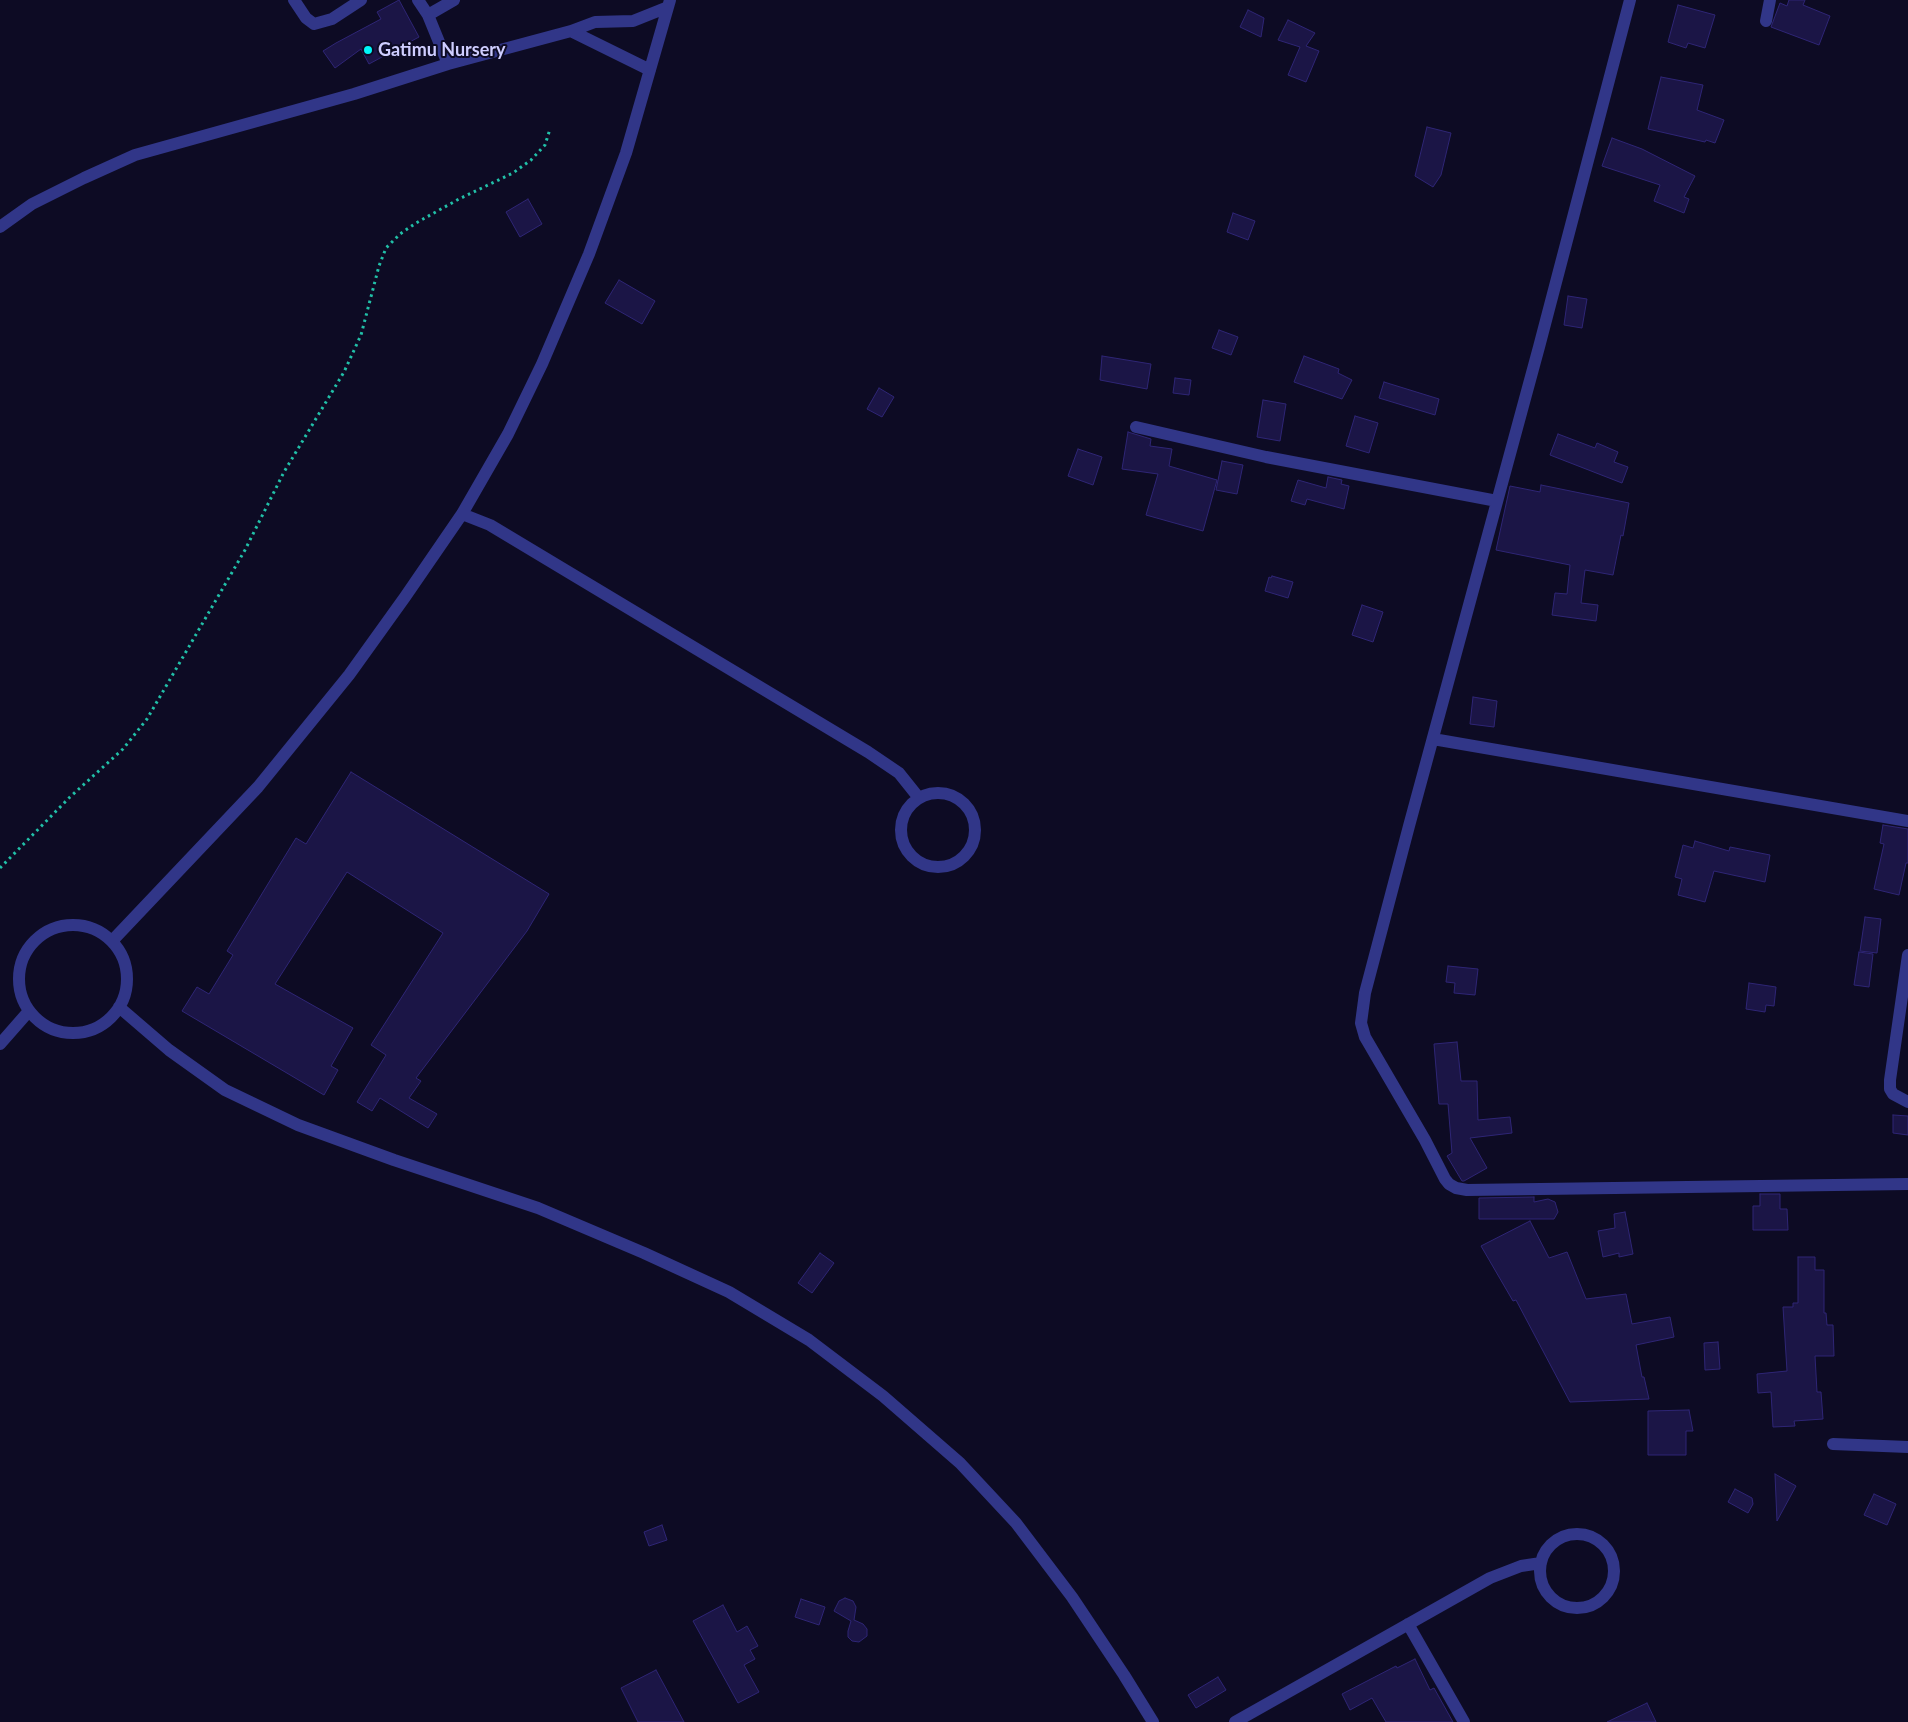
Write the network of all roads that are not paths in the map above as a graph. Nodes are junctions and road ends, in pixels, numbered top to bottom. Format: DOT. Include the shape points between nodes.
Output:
graph roads {
  1 [pos="294,0"];
  2 [pos="361,0"];
  3 [pos="418,0"];
  4 [pos="454,0"];
  5 [pos="1630,0"];
  6 [pos="1770,0"];
  7 [pos="669,3"];
  8 [pos="428,15"];
  9 [pos="1766,21"];
  10 [pos="571,31"];
  11 [pos="448,64"];
  12 [pos="650,70"];
  13 [pos="0,227"];
  14 [pos="1136,428"];
  15 [pos="1497,501"];
  16 [pos="462,514"];
  17 [pos="1433,739"];
  18 [pos="919,798"];
  19 [pos="1908,821"];
  20 [pos="112,941"];
  21 [pos="1908,955"];
  22 [pos="119,1007"];
  23 [pos="29,1011"];
  24 [pos="0,1044"];
  25 [pos="1908,1102"];
  26 [pos="1908,1184"];
  27 [pos="1833,1444"];
  28 [pos="1908,1447"];
  29 [pos="1540,1563"];
  30 [pos="1408,1624"];
  31 [pos="1153,1722"];
  32 [pos="1235,1722"];
  33 [pos="1464,1722"];
  1 -- 2 [label="street" via="314,24 332,19"];
  3 -- 8 [label="street"];
  4 -- 8 [label="street"];
  5 -- 15 [label="street"];
  6 -- 9 [label="street"];
  7 -- 10 [label="street" via="633,21 595,22"];
  7 -- 12 [label="street"];
  8 -- 11 [label="street"];
  10 -- 11 [label="street"];
  10 -- 12 [label="street"];
  11 -- 13 [label="street" via="354,94 135,155 32,204"];
  12 -- 16 [label="street" via="626,153 589,254 542,364"];
  14 -- 15 [label="street" via="1266,457"];
  15 -- 17 [label="street"];
  16 -- 18 [label="street" via="490,525 868,752 899,773"];
  16 -- 20 [label="street" via="349,675 264,779"];
  17 -- 19 [label="street"];
  17 -- 26 [label="street" via="1365,993 1361,1023 1365,1037 1449,1184 1467,1190"];
  18 -- 18 [label="street" via="938,792 950,795 970,811 974,822 971,847 953,864 941,867 918,862 903,844 902,820 907,809"];
  20 -- 22 [label="street" via="122,956 127,973 126,991"];
  20 -- 23 [label="street" via="97,930 80,925 62,926 45,932 31,943 22,959 18,977 20,994"];
  21 -- 25 [label="street" via="1890,1089"];
  22 -- 23 [label="street" via="93,1030 76,1033 58,1031"];
  22 -- 31 [label="street" via="169,1050 225,1090 298,1124 538,1208 644,1253 729,1292 809,1340 883,1396 960,1464 1016,1523 1072,1597"];
  23 -- 24 [label="street"];
  27 -- 28 [label="street"];
  29 -- 29 [label="street" via="1556,1539 1580,1533 1592,1536 1606,1547 1614,1563 1615,1575 1612,1587 1600,1600 1583,1608 1570,1608 1558,1604 1548,1595 1542,1584"];
  29 -- 30 [label="street" via="1521,1566 1490,1578"];
  30 -- 32 [label="street"];
  30 -- 33 [label="street"];
}
